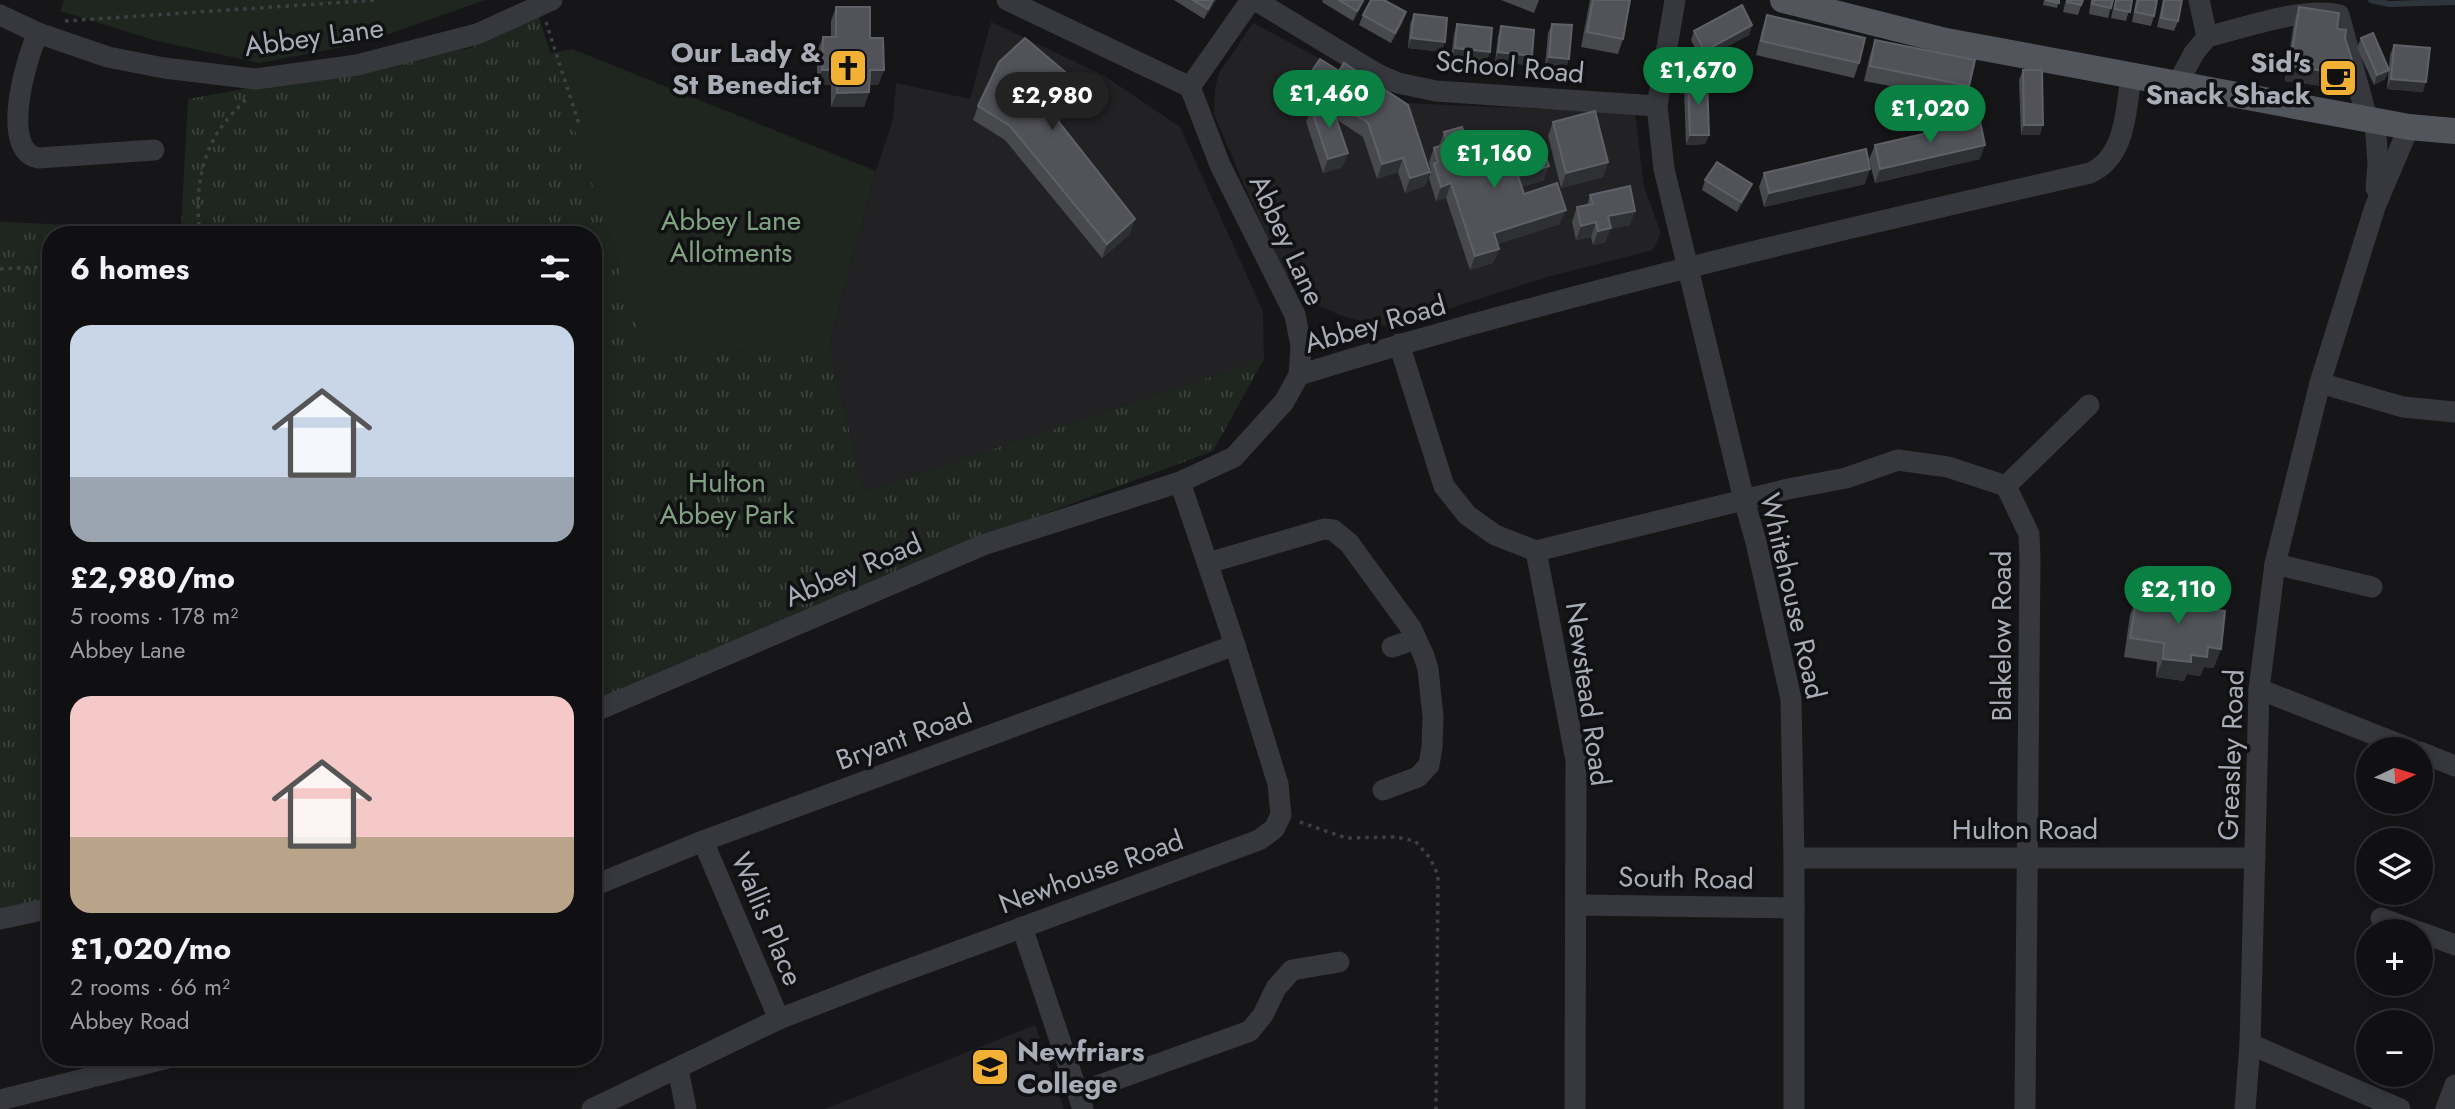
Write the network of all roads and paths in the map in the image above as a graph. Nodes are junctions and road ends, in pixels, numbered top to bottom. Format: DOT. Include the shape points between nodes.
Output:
graph roads {
  1 [pos="377,0"];
  2 [pos="1007,0"];
  3 [pos="1253,0"];
  4 [pos="1675,0"];
  5 [pos="1783,0"];
  6 [pos="2199,0"];
  7 [pos="546,2"];
  8 [pos="2344,6"];
  9 [pos="0,15"];
  10 [pos="47,27"];
  11 [pos="2207,37"];
  12 [pos="2131,76"];
  13 [pos="256,79"];
  14 [pos="2177,85"];
  15 [pos="1190,87"];
  16 [pos="1657,106"];
  17 [pos="2371,119"];
  18 [pos="579,124"];
  19 [pos="2409,127"];
  20 [pos="2455,131"];
  21 [pos="154,150"];
  22 [pos="2375,207"];
  23 [pos="199,226"];
  24 [pos="42,265"];
  25 [pos="0,269"];
  26 [pos="1688,269"];
  27 [pos="1399,344"];
  28 [pos="1299,375"];
  29 [pos="2320,383"];
  30 [pos="2089,405"];
  31 [pos="2455,412"];
  32 [pos="1180,482"];
  33 [pos="2006,486"];
  34 [pos="1744,500"];
  35 [pos="1536,551"];
  36 [pos="1208,563"];
  37 [pos="2275,564"];
  38 [pos="2372,587"];
  39 [pos="1416,639"];
  40 [pos="1235,645"];
  41 [pos="1392,647"];
  42 [pos="2259,689"];
  43 [pos="602,708"];
  44 [pos="2381,737"];
  45 [pos="2433,757"];
  46 [pos="2455,766"];
  47 [pos="1383,790"];
  48 [pos="1281,815"];
  49 [pos="703,841"];
  50 [pos="2027,857"];
  51 [pos="1794,858"];
  52 [pos="2255,858"];
  53 [pos="602,882"];
  54 [pos="1577,905"];
  55 [pos="1794,908"];
  56 [pos="42,910"];
  57 [pos="0,919"];
  58 [pos="1022,927"];
  59 [pos="2433,938"];
  60 [pos="2455,946"];
  61 [pos="1339,962"];
  62 [pos="779,1020"];
  63 [pos="2250,1044"];
  64 [pos="136,1066"];
  65 [pos="678,1069"];
  66 [pos="2455,1086"];
  67 [pos="0,1100"];
  68 [pos="1080,1101"];
  69 [pos="592,1109"];
  70 [pos="686,1109"];
  71 [pos="1436,1109"];
  72 [pos="1575,1109"];
  73 [pos="1794,1109"];
  74 [pos="2025,1109"];
  75 [pos="2245,1109"];
  76 [pos="2399,1109"];
  77 [pos="2446,1109"];
  1 -- 10 [label="path"];
  2 -- 15 [label="street"];
  3 -- 15 [label="street"];
  3 -- 16 [label="street, School Road" via="1398,83 1450,92"];
  4 -- 16 [label="street"];
  5 -- 12 [label="main road" via="1946,41"];
  6 -- 11 [label="street"];
  7 -- 13 [label="street, Abbey Lane" via="477,34 357,65"];
  7 -- 18 [label="path"];
  8 -- 11 [label="street"];
  8 -- 17 [label="street, Greasley Road"];
  9 -- 10 [label="street, Abbey Lane"];
  10 -- 13 [label="street, Abbey Lane" via="107,57"];
  10 -- 21 [label="street" via="20,78 8,119 9,136 18,150 39,158"];
  11 -- 14 [label="street"];
  12 -- 14 [label="main road"];
  12 -- 26 [label="street, Abbey Road" via="2120,138 2102,168"];
  13 -- 23 [label="path" via="251,93 218,132 200,175"];
  14 -- 17 [label="main road"];
  15 -- 28 [label="street, Abbey Lane" via="1220,165 1295,315 1301,346"];
  16 -- 26 [label="street" via="1667,188"];
  17 -- 19 [label="main road"];
  17 -- 22 [label="street, Greasley Road" via="2378,164"];
  19 -- 20 [label="main road"];
  19 -- 22 [label="street, Greasley Road"];
  22 -- 29 [label="street, Greasley Road"];
  24 -- 25 [label="path"];
  26 -- 27 [label="street, Abbey Road"];
  26 -- 34 [label="street, Whitehouse Road"];
  27 -- 28 [label="street, Abbey Road"];
  27 -- 35 [label="street" via="1444,486 1467,515 1495,535"];
  28 -- 32 [label="street, Abbey Road" via="1284,402 1234,457"];
  29 -- 31 [label="street" via="2403,407"];
  29 -- 37 [label="street, Greasley Road"];
  30 -- 33 [label="street"];
  32 -- 36 [label="street"];
  32 -- 43 [label="street, Abbey Road" via="984,545"];
  33 -- 34 [label="street" via="1948,467 1898,460 1846,478"];
  33 -- 50 [label="street, Blakelow Road" via="2029,534 2030,546"];
  34 -- 35 [label="street"];
  34 -- 51 [label="street, Whitehouse Road" via="1791,699"];
  35 -- 54 [label="street, Newstead Road" via="1576,760"];
  36 -- 39 [label="street" via="1314,531 1333,530 1349,543"];
  36 -- 40 [label="street"];
  37 -- 38 [label="street"];
  37 -- 42 [label="street, Greasley Road"];
  39 -- 41 [label="street"];
  39 -- 47 [label="street" via="1431,687 1431,757 1425,772"];
  40 -- 48 [label="street" via="1278,784"];
  40 -- 49 [label="street, Bryant Road"];
  42 -- 44 [label="street"];
  42 -- 52 [label="street, Greasley Road"];
  45 -- 46 [label="street"];
  48 -- 58 [label="street, Newhouse Road" via="1274,829 1259,840"];
  48 -- 71 [label="path" via="1346,838 1415,841 1430,858 1438,875"];
  49 -- 53 [label="street, Bryant Road"];
  49 -- 62 [label="street, Wallis Place"];
  50 -- 51 [label="street, Hulton Road"];
  50 -- 52 [label="street, Hulton Road"];
  50 -- 74 [label="street, Blakelow Road"];
  51 -- 55 [label="street, Whitehouse Road"];
  52 -- 63 [label="street, Greasley Road"];
  54 -- 55 [label="street, South Road"];
  54 -- 72 [label="street, Newstead Road"];
  55 -- 73 [label="street, Whitehouse Road"];
  56 -- 57 [label="street"];
  58 -- 62 [label="street, Newhouse Road"];
  58 -- 68 [label="street"];
  59 -- 60 [label="street"];
  61 -- 68 [label="street" via="1292,970 1250,1031"];
  62 -- 65 [label="street, Newhouse Road"];
  63 -- 75 [label="street, Greasley Road"];
  63 -- 76 [label="street"];
  64 -- 67 [label="street"];
  65 -- 69 [label="street, Newhouse Road"];
  65 -- 70 [label="street"];
  66 -- 77 [label="street"];
}
